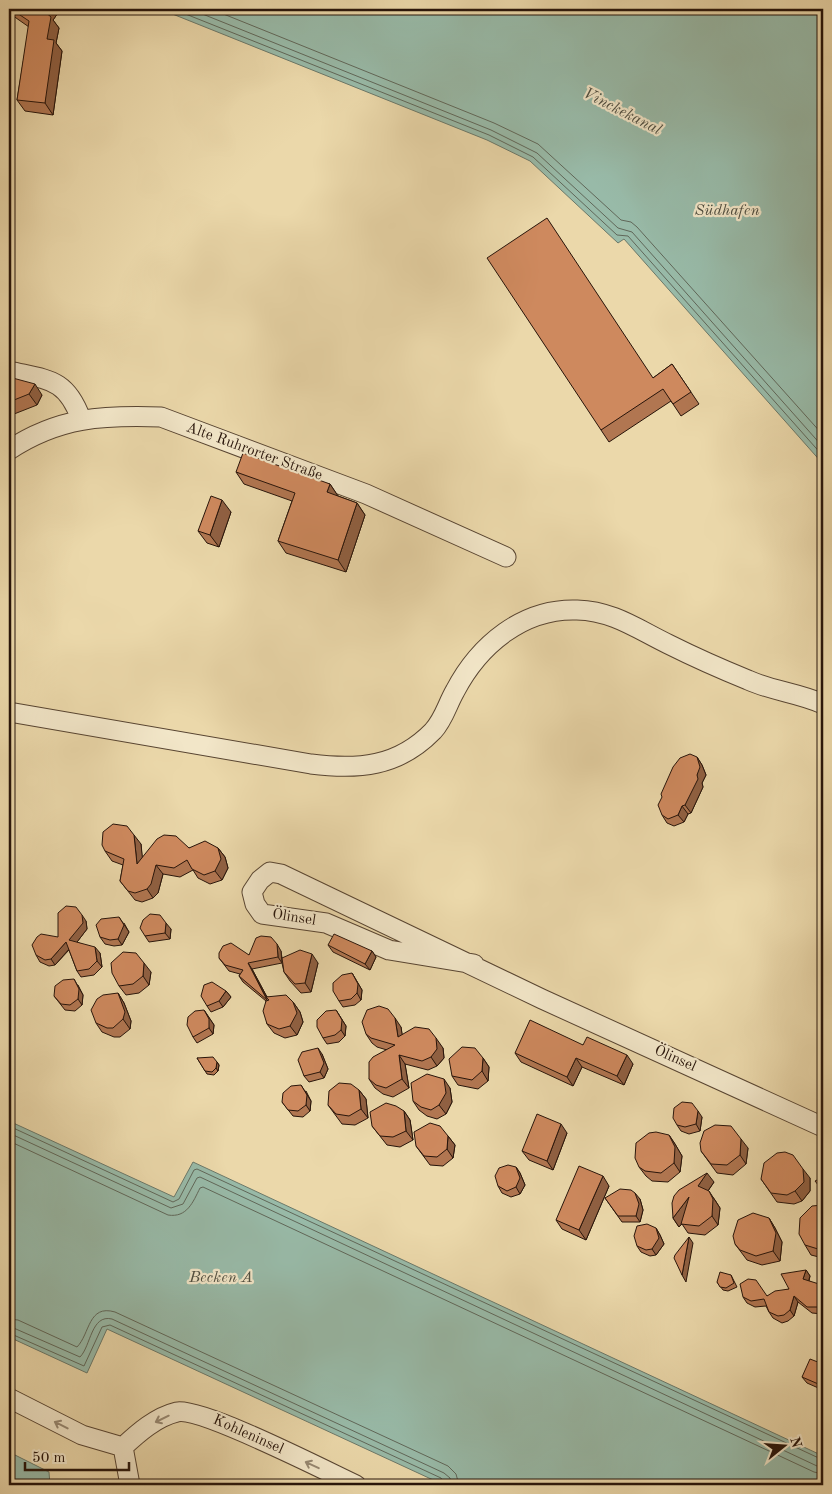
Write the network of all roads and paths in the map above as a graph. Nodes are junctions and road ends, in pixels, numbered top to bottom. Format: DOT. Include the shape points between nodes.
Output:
graph roads {
  1 [pos="9,371"];
  2 [pos="81,419"];
  3 [pos="9,450"];
  4 [pos="506,557"];
  5 [pos="823,704"];
  6 [pos="9,712"];
  7 [pos="474,964"];
  8 [pos="823,1127"];
  9 [pos="9,1398"];
  10 [pos="123,1447"];
  11 [pos="130,1485"];
  12 [pos="356,1485"];
  1 -- 2 [label="street" via="46,379 61,386 74,399"];
  2 -- 3 [label="street, Alte Ruhrorter Straße" via="30,436"];
  2 -- 4 [label="street, Alte Ruhrorter Straße" via="161,418 366,494"];
  5 -- 6 [label="street" via="750,682 622,619 606,613 575,610 539,615 519,623 497,638 473,661 434,730 407,752 353,768 311,764"];
  7 -- 7 [label="street, Ölinsel" via="282,874 270,872 252,892 262,914 326,923 390,950"];
  7 -- 8 [label="street, Ölinsel" via="542,999"];
  10 -- 9 [label="street, one-way" via="82,1435"];
  10 -- 11 [label="street"];
  12 -- 10 [label="street, Kohleninsel, one-way" via="208,1417 178,1411 142,1430"];
}
